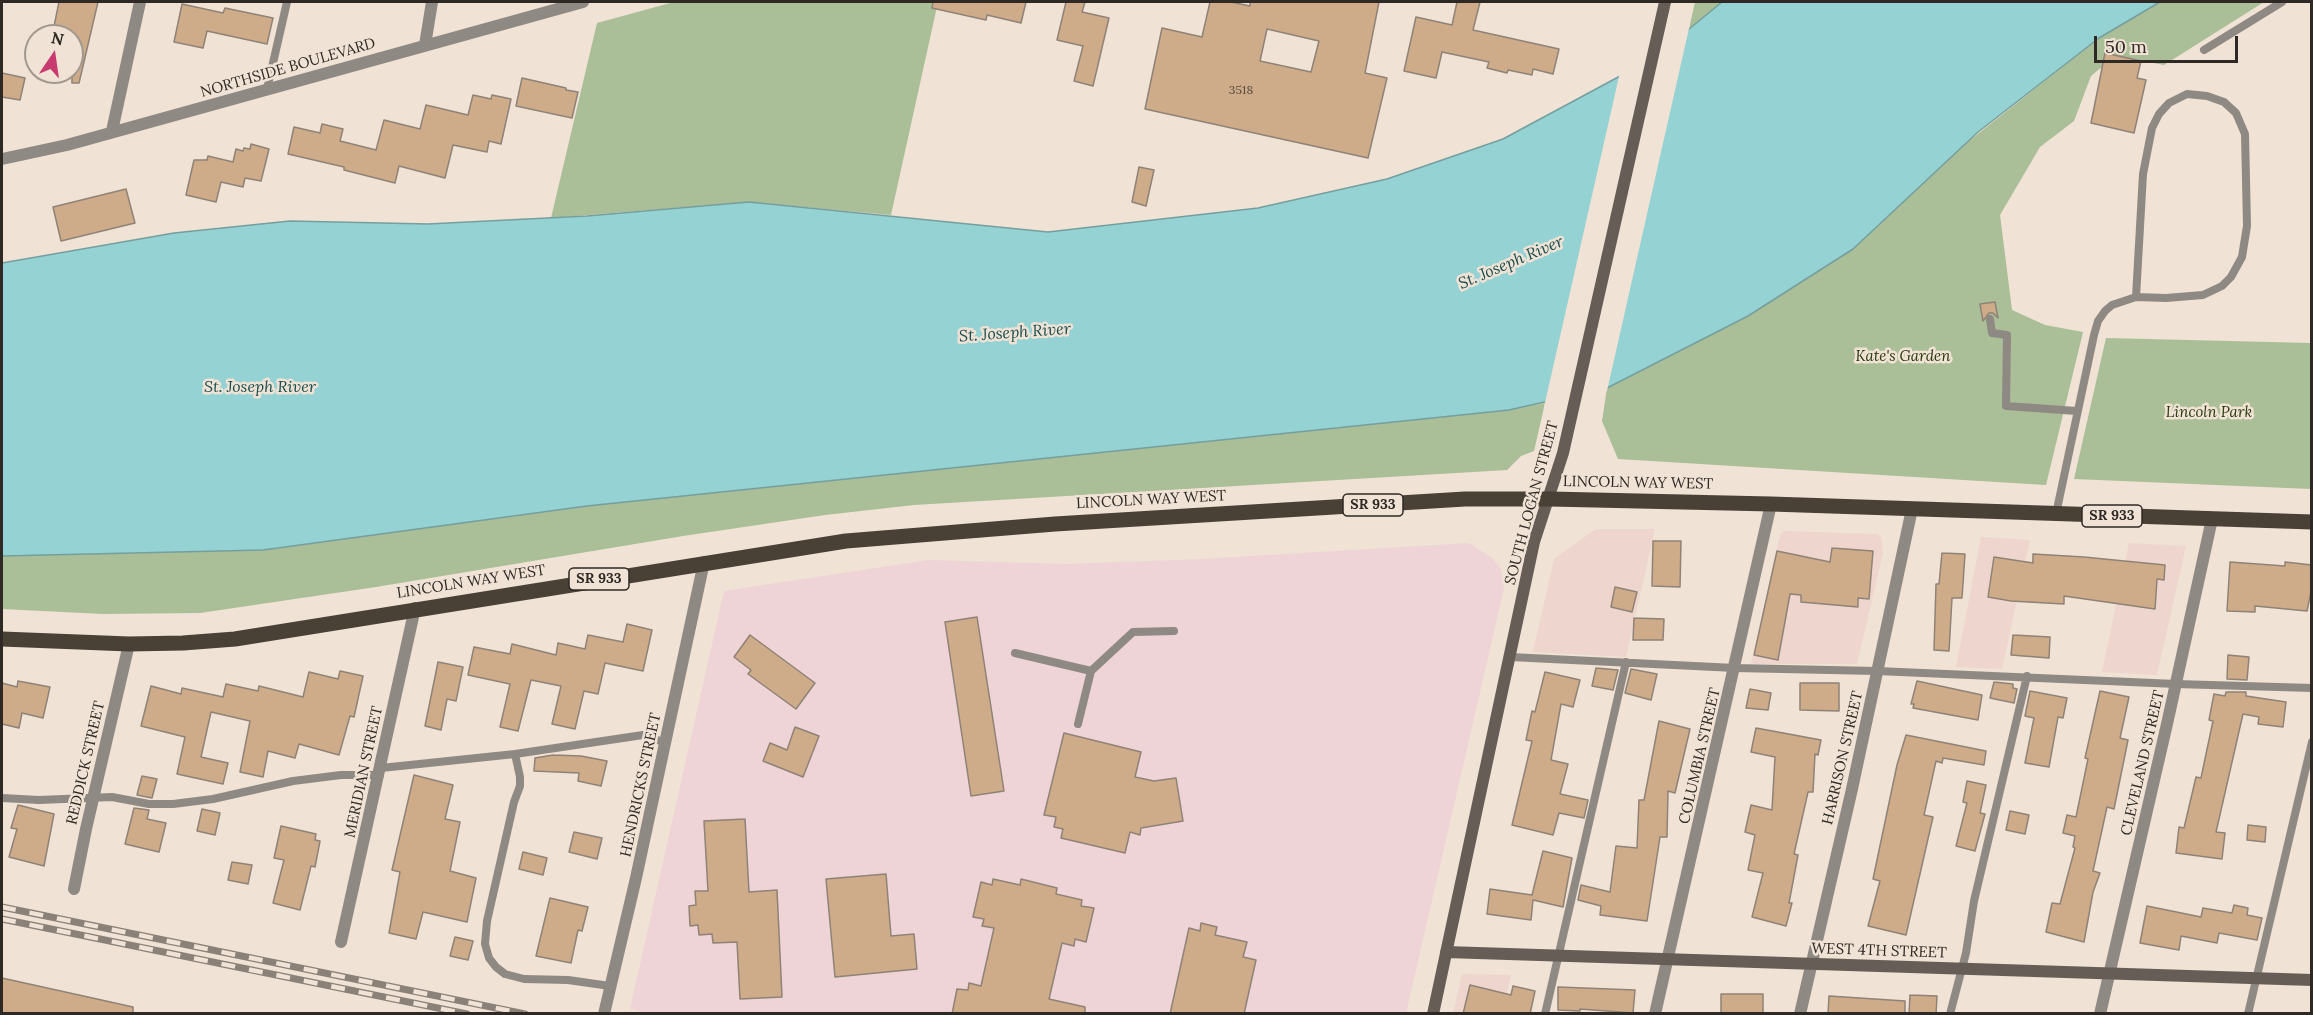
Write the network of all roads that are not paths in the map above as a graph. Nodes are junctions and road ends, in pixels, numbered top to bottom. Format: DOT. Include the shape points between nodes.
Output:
graph roads {
  1 [pos="140,2"];
  2 [pos="287,2"];
  3 [pos="432,2"];
  4 [pos="581,2"];
  5 [pos="2282,2"];
  6 [pos="1664,5"];
  7 [pos="425,45"];
  8 [pos="2204,50"];
  9 [pos="267,88"];
  10 [pos="112,132"];
  11 [pos="2,159"];
  12 [pos="2136,297"];
  13 [pos="1990,319"];
  14 [pos="2077,411"];
  15 [pos="1550,499"];
  16 [pos="1771,504"];
  17 [pos="1912,509"];
  18 [pos="2056,514"];
  19 [pos="2212,519"];
  20 [pos="2312,522"];
  21 [pos="704,562"];
  22 [pos="415,608"];
  23 [pos="1174,631"];
  24 [pos="2,639"];
  25 [pos="129,644"];
  26 [pos="1016,653"];
  27 [pos="1510,657"];
  28 [pos="1626,662"];
  29 [pos="1736,668"];
  30 [pos="1091,671"];
  31 [pos="1878,671"];
  32 [pos="2027,676"];
  33 [pos="2176,684"];
  34 [pos="2312,688"];
  35 [pos="1078,724"];
  36 [pos="2312,742"];
  37 [pos="666,743"];
  38 [pos="515,754"];
  39 [pos="380,771"];
  40 [pos="2,798"];
  41 [pos="93,799"];
  42 [pos="74,889"];
  43 [pos="341,942"];
  44 [pos="1446,952"];
  45 [pos="1560,957"];
  46 [pos="1668,960"];
  47 [pos="1812,963"];
  48 [pos="1962,969"];
  49 [pos="2109,974"];
  50 [pos="2256,978"];
  51 [pos="2312,980"];
  52 [pos="610,986"];
  53 [pos="604,1014"];
  54 [pos="1433,1014"];
  55 [pos="1545,1014"];
  56 [pos="1655,1014"];
  57 [pos="1800,1014"];
  58 [pos="1950,1014"];
  59 [pos="2100,1014"];
  60 [pos="2248,1014"];
  1 -- 10 [label="street"];
  2 -- 9 [label="lane"];
  3 -- 7 [label="street"];
  4 -- 7 [label="street, NORTHSIDE BOULEVARD"];
  5 -- 8 [label="lane"];
  6 -- 15 [label="street, SOUTH LOGAN STREET"];
  7 -- 9 [label="street, NORTHSIDE BOULEVARD"];
  9 -- 10 [label="street, NORTHSIDE BOULEVARD"];
  10 -- 11 [label="street, NORTHSIDE BOULEVARD"];
  12 -- 12 [label="lane" via="2143,174 2152,128 2169,103 2187,94 2224,102 2236,113 2245,134 2247,226 2242,257 2222,286 2203,295"];
  12 -- 14 [label="lane" via="2112,305 2098,321"];
  13 -- 14 [label="lane" via="1992,333 2007,334 2006,406"];
  14 -- 18 [label="lane"];
  15 -- 16 [label="main road, LINCOLN WAY WEST / SR 933"];
  15 -- 21 [label="main road, LINCOLN WAY WEST / SR 933" via="1465,500 960,530 846,541"];
  15 -- 27 [label="street, SOUTH LOGAN STREET" via="1535,540"];
  16 -- 17 [label="main road, LINCOLN WAY WEST / SR 933"];
  16 -- 29 [label="street, COLUMBIA STREET"];
  17 -- 18 [label="main road, LINCOLN WAY WEST / SR 933"];
  17 -- 31 [label="street, HARRISON STREET"];
  18 -- 19 [label="main road, LINCOLN WAY WEST / SR 933"];
  19 -- 20 [label="main road, LINCOLN WAY WEST / SR 933"];
  19 -- 33 [label="street, CLEVELAND STREET"];
  21 -- 22 [label="main road, LINCOLN WAY WEST / SR 933"];
  21 -- 37 [label="street, HENDRICKS STREET"];
  22 -- 25 [label="main road, LINCOLN WAY WEST / SR 933" via="235,639"];
  22 -- 39 [label="street, MERIDIAN STREET"];
  23 -- 30 [label="lane" via="1133,632"];
  24 -- 25 [label="main road, LINCOLN WAY WEST / SR 933"];
  25 -- 41 [label="street, REDDICK STREET"];
  26 -- 30 [label="lane"];
  27 -- 28 [label="lane"];
  27 -- 44 [label="street, SOUTH LOGAN STREET"];
  28 -- 29 [label="lane"];
  28 -- 45 [label="lane"];
  29 -- 31 [label="lane"];
  29 -- 46 [label="street, COLUMBIA STREET"];
  30 -- 35 [label="lane"];
  31 -- 32 [label="lane"];
  31 -- 47 [label="street, HARRISON STREET"];
  32 -- 33 [label="lane"];
  32 -- 48 [label="lane" via="1974,901"];
  33 -- 34 [label="lane"];
  33 -- 49 [label="street, CLEVELAND STREET"];
  36 -- 50 [label="lane"];
  37 -- 38 [label="lane" via="643,735"];
  37 -- 52 [label="street, HENDRICKS STREET"];
  38 -- 39 [label="lane"];
  38 -- 52 [label="lane" via="520,786 487,921 485,945 489,957 505,974 524,979"];
  39 -- 41 [label="lane" via="293,781 173,804 112,797"];
  39 -- 43 [label="street, MERIDIAN STREET"];
  40 -- 41 [label="lane"];
  41 -- 42 [label="street, REDDICK STREET"];
  44 -- 45 [label="street, WEST 4TH STREET"];
  44 -- 54 [label="street, SOUTH LOGAN STREET"];
  45 -- 46 [label="street, WEST 4TH STREET"];
  45 -- 55 [label="lane"];
  46 -- 47 [label="street, WEST 4TH STREET"];
  46 -- 56 [label="street, COLUMBIA STREET"];
  47 -- 48 [label="street, WEST 4TH STREET"];
  47 -- 57 [label="street, HARRISON STREET"];
  48 -- 49 [label="street, WEST 4TH STREET"];
  48 -- 58 [label="lane"];
  49 -- 50 [label="street, WEST 4TH STREET"];
  49 -- 59 [label="street, CLEVELAND STREET"];
  50 -- 51 [label="street, WEST 4TH STREET"];
  50 -- 60 [label="lane"];
  52 -- 53 [label="street, HENDRICKS STREET"];
}
